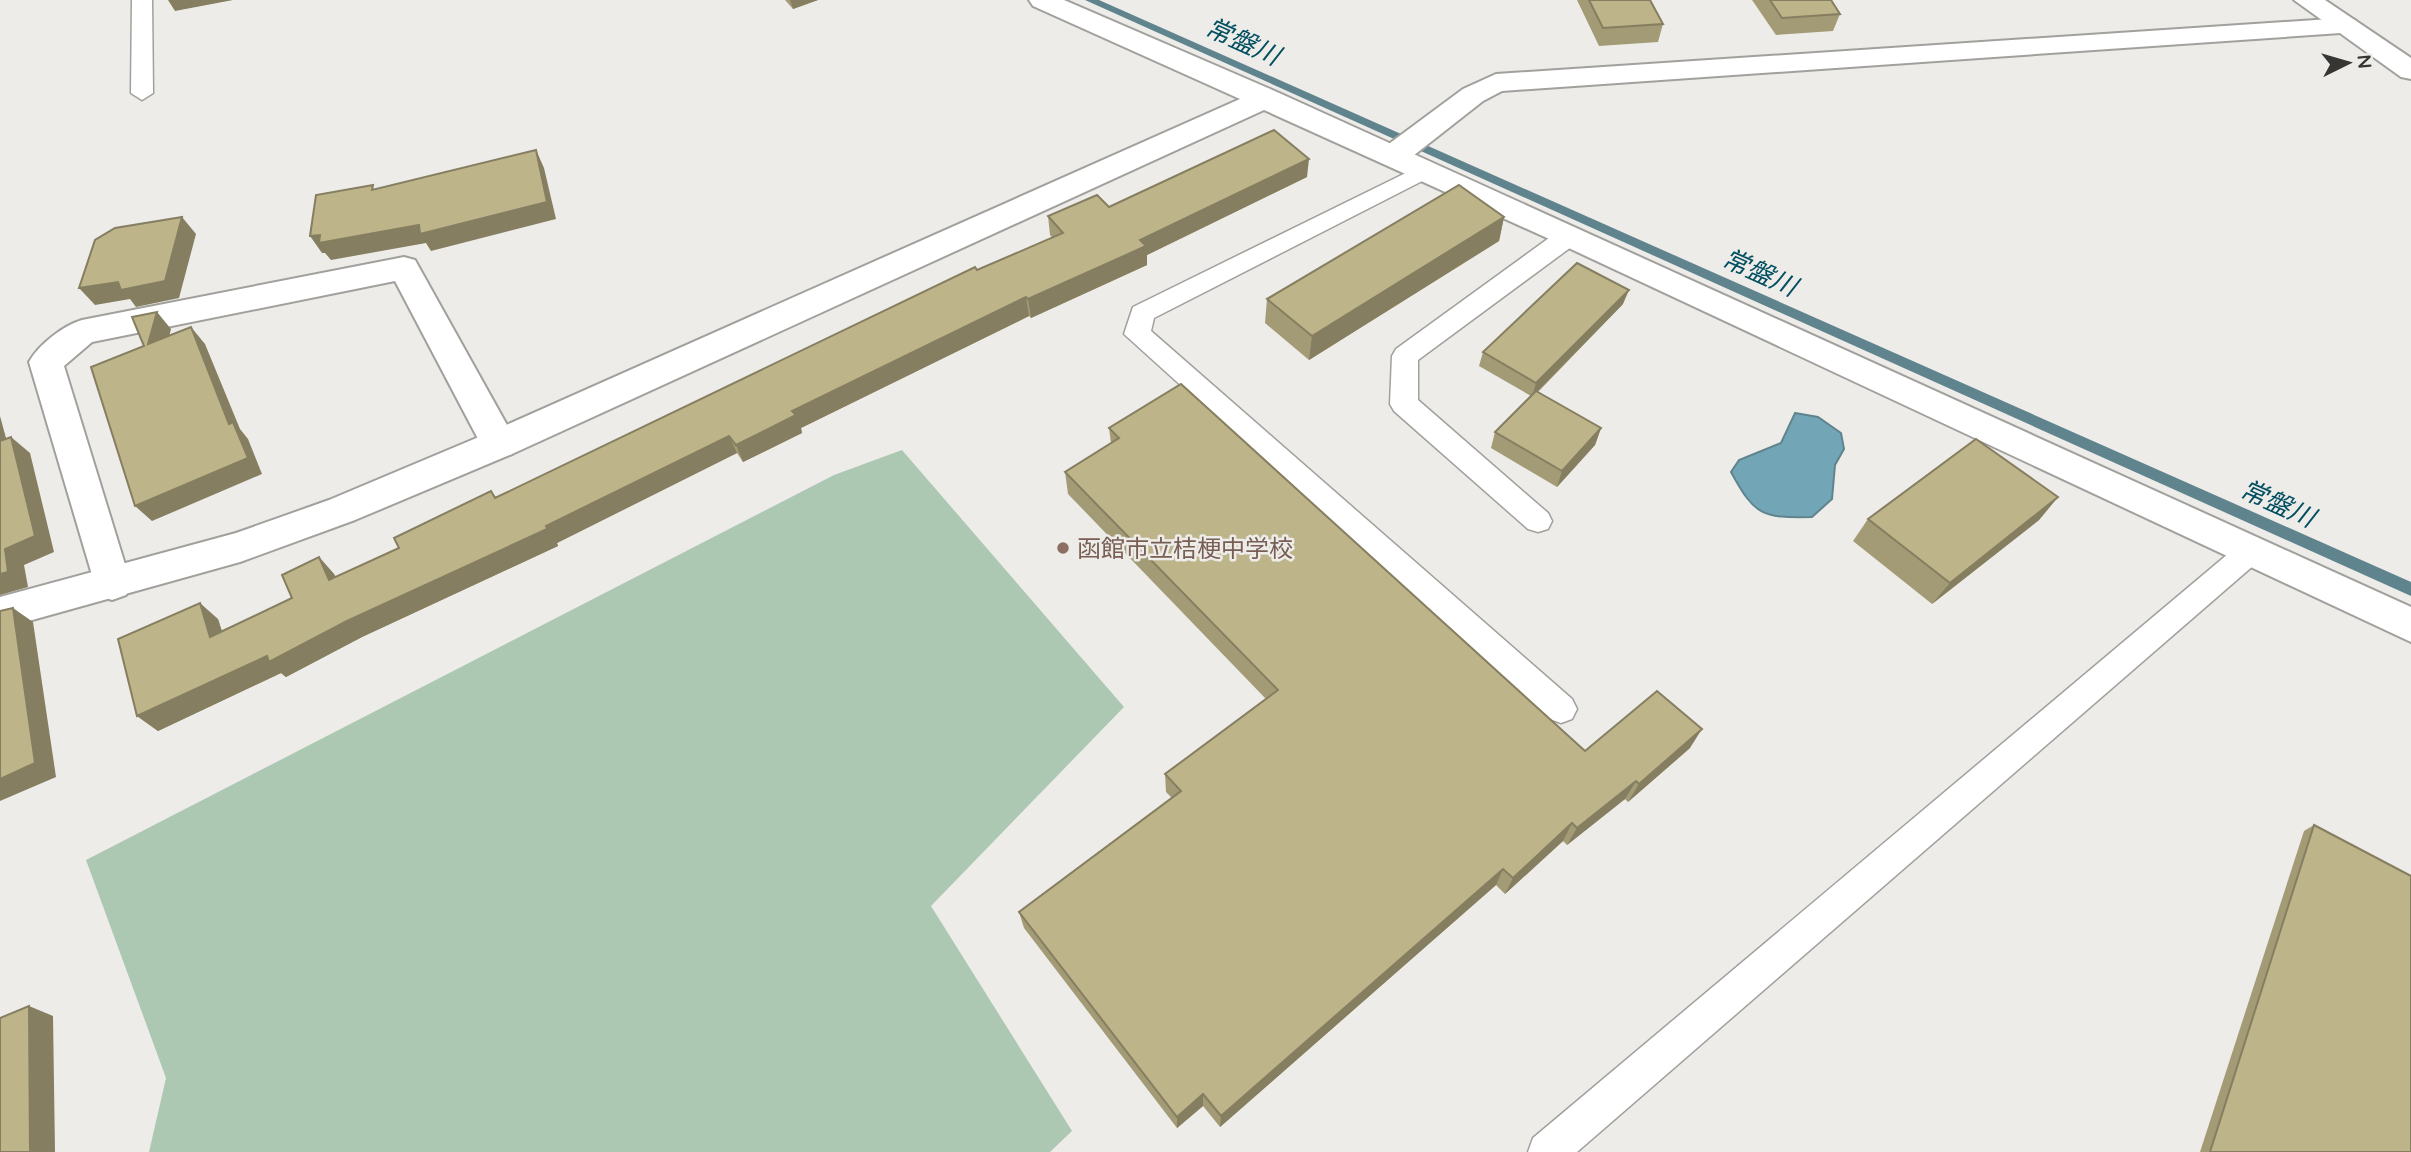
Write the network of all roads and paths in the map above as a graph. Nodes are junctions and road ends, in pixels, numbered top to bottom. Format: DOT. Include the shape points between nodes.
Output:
graph roads {
  1 [pos="142,0"];
  2 [pos="1042,0"];
  3 [pos="2307,0"];
  4 [pos="2345,26"];
  5 [pos="2411,71"];
  6 [pos="142,93"];
  7 [pos="1267,98"];
  8 [pos="1410,152"];
  9 [pos="1569,236"];
  10 [pos="499,444"];
  11 [pos="1538,521"];
  12 [pos="2251,551"];
  13 [pos="112,584"];
  14 [pos="0,613"];
  15 [pos="2411,625"];
  16 [pos="1561,709"];
  17 [pos="1547,1152"];
  1 -- 6 [label="lane"];
  2 -- 7 [label="street"];
  3 -- 4 [label="street"];
  4 -- 5 [label="street"];
  4 -- 8 [label="street" via="1496,83"];
  7 -- 8 [label="street"];
  7 -- 10 [label="street"];
  8 -- 9 [label="street"];
  8 -- 16 [label="lane" via="1142,313 1137,334"];
  9 -- 11 [label="lane" via="1405,356 1404,404"];
  9 -- 12 [label="street"];
  10 -- 13 [label="street" via="240,547"];
  10 -- 13 [label="street" via="404,268 82,332 46,362"];
  12 -- 15 [label="street"];
  12 -- 17 [label="lane"];
  13 -- 14 [label="street"];
}
